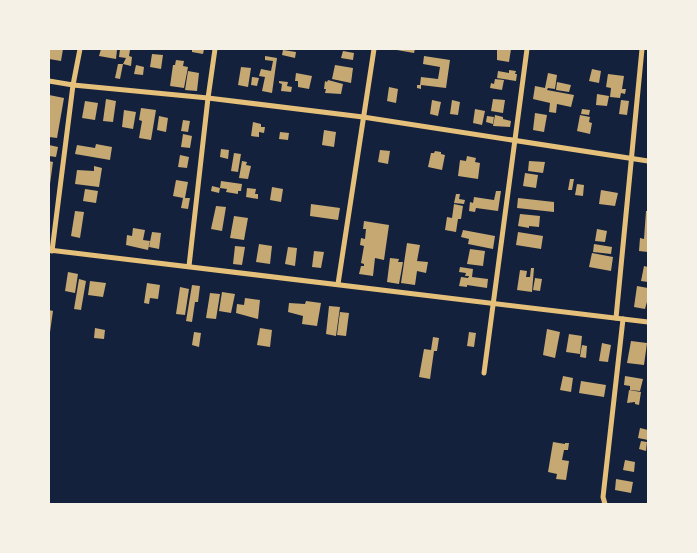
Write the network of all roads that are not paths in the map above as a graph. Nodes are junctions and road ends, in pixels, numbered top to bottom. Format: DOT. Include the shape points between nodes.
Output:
graph roads {
  1 [pos="80,49"];
  2 [pos="215,49"];
  3 [pos="374,49"];
  4 [pos="527,49"];
  5 [pos="642,49"];
  6 [pos="49,81"];
  7 [pos="73,85"];
  8 [pos="208,98"];
  9 [pos="364,117"];
  10 [pos="515,140"];
  11 [pos="633,158"];
  12 [pos="648,161"];
  13 [pos="50,250"];
  14 [pos="190,266"];
  15 [pos="338,284"];
  16 [pos="493,304"];
  17 [pos="616,318"];
  18 [pos="623,319"];
  19 [pos="648,322"];
  20 [pos="484,373"];
  21 [pos="605,504"];
  1 -- 7 [label="street"];
  2 -- 8 [label="street"];
  3 -- 9 [label="street"];
  4 -- 10 [label="street"];
  5 -- 11 [label="street"];
  6 -- 7 [label="street"];
  7 -- 8 [label="street"];
  7 -- 13 [label="street"];
  8 -- 9 [label="street"];
  8 -- 14 [label="street"];
  9 -- 10 [label="street"];
  9 -- 15 [label="street"];
  10 -- 11 [label="street"];
  10 -- 16 [label="street"];
  11 -- 12 [label="street"];
  11 -- 17 [label="street"];
  13 -- 14 [label="street"];
  14 -- 15 [label="street"];
  15 -- 16 [label="street"];
  16 -- 17 [label="street"];
  16 -- 20 [label="street"];
  17 -- 18 [label="street"];
  18 -- 19 [label="street"];
  18 -- 21 [label="street" via="603,497"];
}
